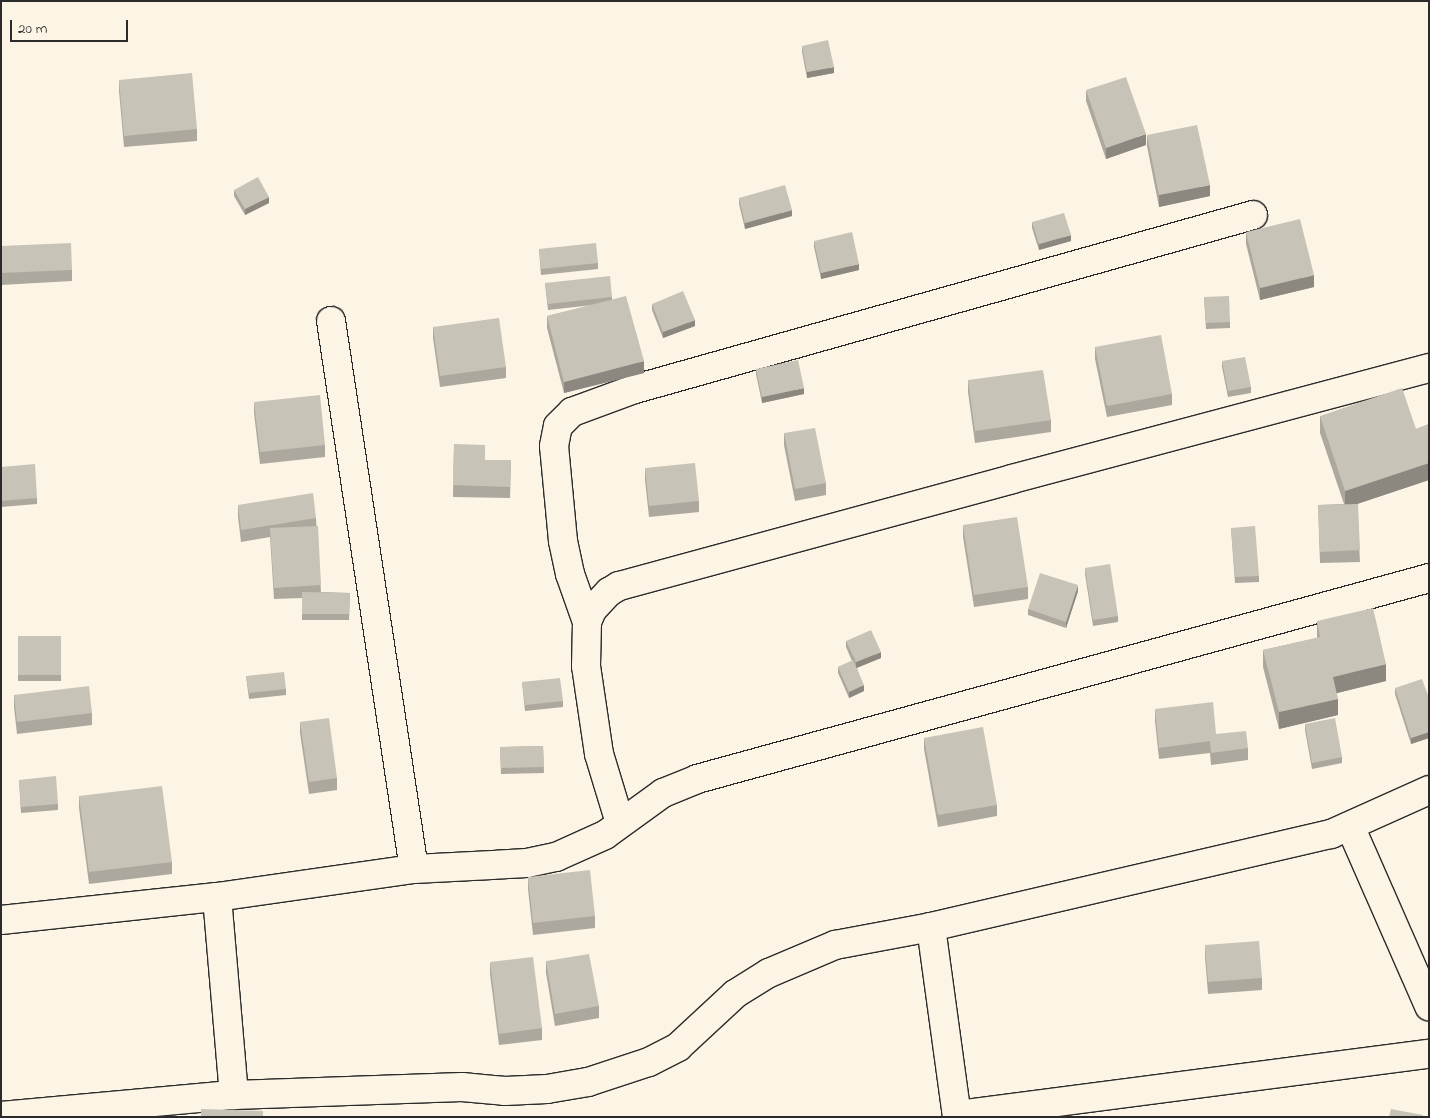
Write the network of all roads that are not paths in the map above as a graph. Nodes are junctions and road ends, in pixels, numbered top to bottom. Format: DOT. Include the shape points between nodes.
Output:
graph roads {
  1 [pos="1253,215"];
  2 [pos="331,321"];
  3 [pos="1429,368"];
  4 [pos="1429,578"];
  5 [pos="587,622"];
  6 [pos="1429,790"];
  7 [pos="620,823"];
  8 [pos="1350,826"];
  9 [pos="414,869"];
  10 [pos="217,897"];
  11 [pos="1,920"];
  12 [pos="931,928"];
  13 [pos="1429,1006"];
  14 [pos="1429,1054"];
  15 [pos="234,1095"];
  16 [pos="181,1108"];
  17 [pos="1,1116"];
  18 [pos="957,1116"];
  1 -- 5 [label="street" via="635,389 572,412 558,426 554,446 563,541 570,574"];
  2 -- 9 [label="street"];
  3 -- 5 [label="street" via="620,586 600,600"];
  4 -- 7 [label="street" via="697,779 663,793"];
  5 -- 7 [label="street" via="586,666 598,754"];
  6 -- 8 [label="street"];
  7 -- 9 [label="street" via="605,835 556,857 527,863"];
  8 -- 12 [label="street" via="1331,834"];
  8 -- 13 [label="street"];
  9 -- 10 [label="street"];
  10 -- 11 [label="street"];
  10 -- 15 [label="street"];
  12 -- 15 [label="street" via="862,939 801,957 735,994 678,1047 649,1062 588,1082 547,1089 505,1091 462,1087"];
  12 -- 18 [label="street"];
  14 -- 18 [label="street"];
  15 -- 16 [label="street"];
  16 -- 17 [label="street"];
}
